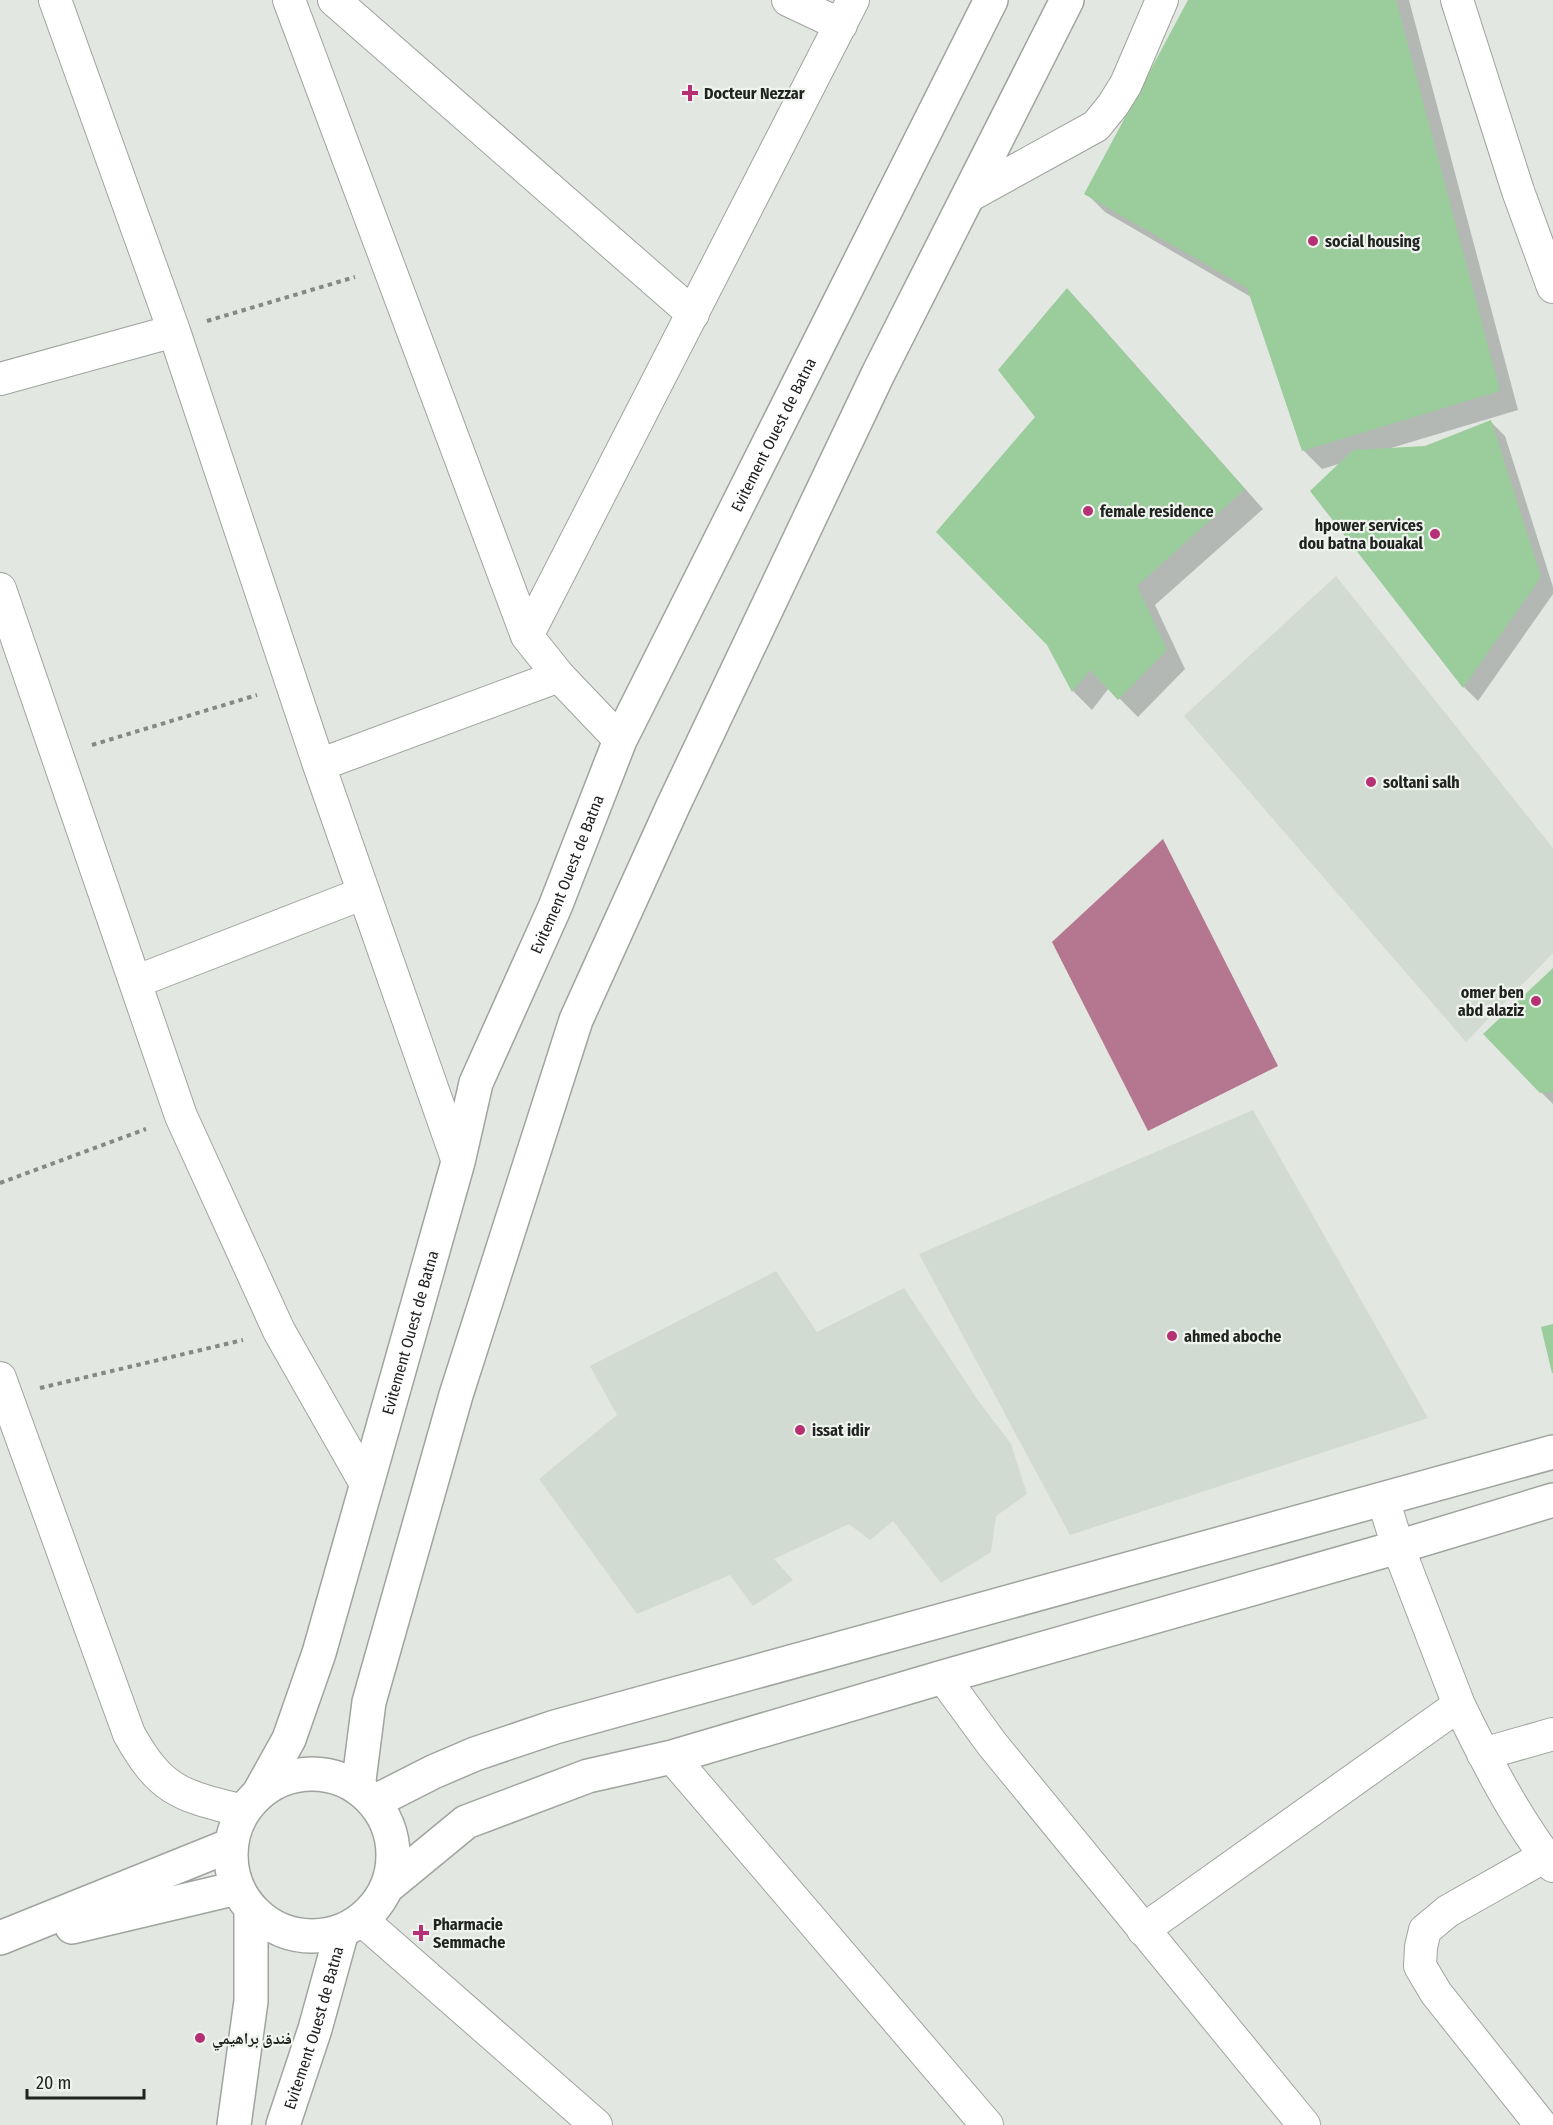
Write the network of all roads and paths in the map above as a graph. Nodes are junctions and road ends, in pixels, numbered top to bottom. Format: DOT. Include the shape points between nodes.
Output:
graph roads {
  1 [pos="55,0"];
  2 [pos="289,0"];
  3 [pos="334,0"];
  4 [pos="788,0"];
  5 [pos="991,0"];
  6 [pos="1067,0"];
  7 [pos="1162,0"];
  8 [pos="1457,0"];
  9 [pos="847,13"];
  10 [pos="969,196"];
  11 [pos="390,267"];
  12 [pos="1552,280"];
  13 [pos="693,314"];
  14 [pos="174,331"];
  15 [pos="0,379"];
  16 [pos="0,589"];
  17 [pos="526,636"];
  18 [pos="559,676"];
  19 [pos="292,685"];
  20 [pos="621,740"];
  21 [pos="57,755"];
  22 [pos="319,765"];
  23 [pos="364,893"];
  24 [pos="135,982"];
  25 [pos="181,1116"];
  26 [pos="458,1162"];
  27 [pos="0,1183"];
  28 [pos="279,1331"];
  29 [pos="3,1387"];
  30 [pos="1553,1452"];
  31 [pos="366,1484"];
  32 [pos="1383,1499"];
  33 [pos="1553,1500"];
  34 [pos="1398,1547"];
  35 [pos="943,1677"];
  36 [pos="1459,1705"];
  37 [pos="1553,1734"];
  38 [pos="1483,1754"];
  39 [pos="672,1757"];
  40 [pos="366,1795"];
  41 [pos="251,1802"];
  42 [pos="231,1845"];
  43 [pos="1549,1861"];
  44 [pos="387,1887"];
  45 [pos="244,1898"];
  46 [pos="352,1925"];
  47 [pos="1143,1930"];
  48 [pos="0,1938"];
  49 [pos="0,1943"];
  50 [pos="234,2125"];
  51 [pos="283,2125"];
  52 [pos="596,2125"];
  53 [pos="987,2125"];
  54 [pos="1304,2125"];
  55 [pos="1540,2125"];
  1 -- 14 [label="street"];
  2 -- 11 [label="street"];
  3 -- 13 [label="street"];
  4 -- 9 [label="street"];
  5 -- 20 [label="main road, Evitement Ouest de Batna"];
  6 -- 10 [label="main road"];
  7 -- 10 [label="street" via="1126,84 1096,126"];
  8 -- 12 [label="street" via="1518,191"];
  9 -- 13 [label="street"];
  10 -- 40 [label="main road" via="878,374 576,1020 456,1395 369,1702"];
  11 -- 14 [label="path"];
  11 -- 17 [label="street"];
  13 -- 17 [label="street"];
  14 -- 15 [label="street"];
  14 -- 19 [label="street"];
  16 -- 21 [label="street"];
  17 -- 18 [label="street"];
  18 -- 20 [label="street"];
  18 -- 22 [label="street"];
  19 -- 21 [label="path"];
  19 -- 22 [label="street"];
  20 -- 26 [label="main road, Evitement Ouest de Batna" via="555,907 476,1083"];
  21 -- 24 [label="street"];
  22 -- 23 [label="street"];
  23 -- 24 [label="street"];
  23 -- 26 [label="street"];
  24 -- 25 [label="street"];
  25 -- 27 [label="path"];
  25 -- 28 [label="street"];
  26 -- 31 [label="main road, Evitement Ouest de Batna"];
  28 -- 29 [label="path"];
  28 -- 31 [label="street"];
  29 -- 41 [label="street" via="129,1734 144,1761 169,1786 191,1798"];
  30 -- 32 [label="main road"];
  31 -- 41 [label="main road, Evitement Ouest de Batna" via="319,1653 289,1739"];
  32 -- 34 [label="street"];
  32 -- 40 [label="main road" via="555,1727"];
  33 -- 34 [label="main road"];
  34 -- 35 [label="main road"];
  34 -- 36 [label="street"];
  35 -- 39 [label="main road"];
  35 -- 47 [label="street"];
  36 -- 38 [label="street"];
  36 -- 47 [label="street"];
  37 -- 38 [label="street"];
  38 -- 43 [label="street"];
  39 -- 44 [label="main road" via="588,1776 466,1822"];
  39 -- 53 [label="street"];
  40 -- 41 [label="main road" via="340,1779 300,1774 280,1780"];
  40 -- 44 [label="main road" via="386,1822 393,1843"];
  41 -- 42 [label="main road" via="235,1827"];
  42 -- 45 [label="main road" via="231,1867"];
  42 -- 48 [label="main road"];
  43 -- 55 [label="street" via="1448,1911 1425,1930 1420,1966 1436,1993"];
  44 -- 46 [label="main road" via="377,1905"];
  45 -- 46 [label="main road" via="270,1925 293,1934 318,1936"];
  45 -- 49 [label="main road"];
  45 -- 50 [label="main road" via="251,2001"];
  46 -- 51 [label="main road, Evitement Ouest de Batna"];
  46 -- 52 [label="street"];
  47 -- 54 [label="street"];
}
